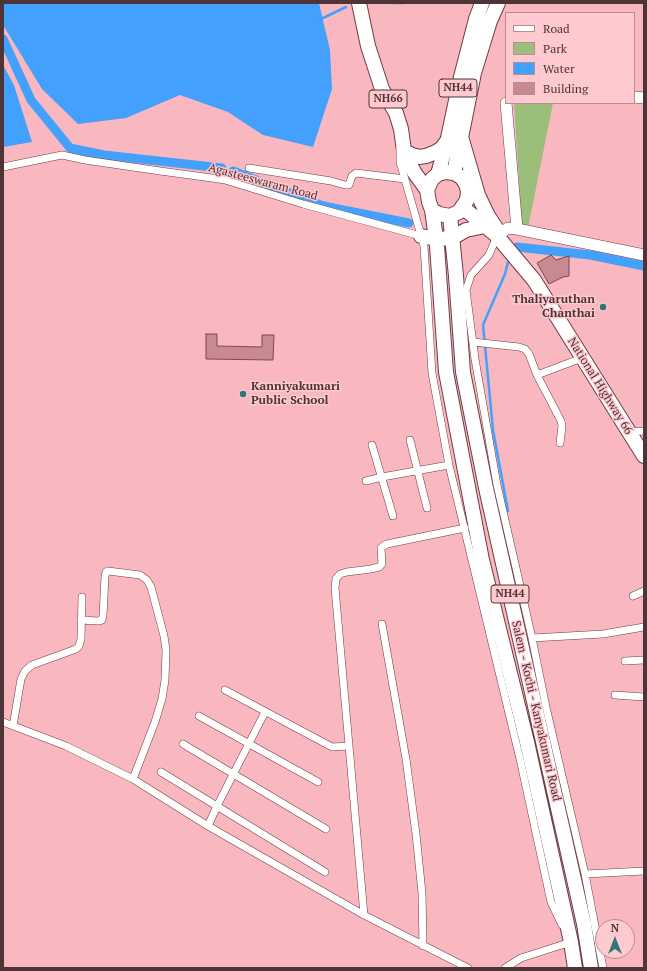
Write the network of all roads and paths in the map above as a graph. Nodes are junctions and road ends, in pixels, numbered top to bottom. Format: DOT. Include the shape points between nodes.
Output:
graph roads {
  1 [pos="359,3"];
  2 [pos="482,3"];
  3 [pos="498,3"];
  4 [pos="506,104"];
  5 [pos="401,129"];
  6 [pos="454,139"];
  7 [pos="404,150"];
  8 [pos="3,167"];
  9 [pos="249,168"];
  10 [pos="454,173"];
  11 [pos="438,174"];
  12 [pos="405,180"];
  13 [pos="427,190"];
  14 [pos="462,208"];
  15 [pos="432,210"];
  16 [pos="450,216"];
  17 [pos="485,226"];
  18 [pos="517,229"];
  19 [pos="498,235"];
  20 [pos="421,236"];
  21 [pos="452,238"];
  22 [pos="436,239"];
  23 [pos="644,256"];
  24 [pos="473,342"];
  25 [pos="582,358"];
  26 [pos="537,375"];
  27 [pos="644,431"];
  28 [pos="629,432"];
  29 [pos="410,440"];
  30 [pos="560,443"];
  31 [pos="372,445"];
  32 [pos="644,456"];
  33 [pos="449,465"];
  34 [pos="418,470"];
  35 [pos="382,477"];
  36 [pos="366,481"];
  37 [pos="427,508"];
  38 [pos="393,516"];
  39 [pos="465,528"];
  40 [pos="644,591"];
  41 [pos="633,596"];
  42 [pos="82,597"];
  43 [pos="82,620"];
  44 [pos="382,624"];
  45 [pos="644,627"];
  46 [pos="532,638"];
  47 [pos="644,660"];
  48 [pos="625,661"];
  49 [pos="225,690"];
  50 [pos="615,695"];
  51 [pos="644,697"];
  52 [pos="265,712"];
  53 [pos="199,716"];
  54 [pos="3,722"];
  55 [pos="13,726"];
  56 [pos="249,743"];
  57 [pos="183,744"];
  58 [pos="349,746"];
  59 [pos="161,772"];
  60 [pos="233,774"];
  61 [pos="133,779"];
  62 [pos="318,782"];
  63 [pos="216,806"];
  64 [pos="208,826"];
  65 [pos="326,829"];
  66 [pos="644,871"];
  67 [pos="326,872"];
  68 [pos="585,874"];
  69 [pos="364,915"];
  70 [pos="570,942"];
  71 [pos="423,946"];
  72 [pos="468,968"];
  73 [pos="505,968"];
  74 [pos="575,968"];
  75 [pos="591,968"];
  76 [pos="604,968"];
  1 -- 5 [label="highway, NH66" via="368,46 382,89 396,113"];
  2 -- 6 [label="highway, NH44" via="460,77"];
  3 -- 6 [label="highway, NH44" via="490,21"];
  4 -- 18 [label="street"];
  5 -- 7 [label="highway, NH66"];
  5 -- 12 [label="street" via="400,162"];
  6 -- 7 [label="highway" via="426,156 412,155"];
  6 -- 10 [label="highway, NH44"];
  6 -- 11 [label="highway, NH44"];
  6 -- 19 [label="highway"];
  7 -- 13 [label="highway, NH66" via="414,172"];
  8 -- 20 [label="street, Agasteeswaram Road" via="62,155 226,180"];
  9 -- 12 [label="street" via="345,185 349,185 356,173"];
  10 -- 11 [label="highway"];
  10 -- 14 [label="highway" via="461,177 468,191 467,200"];
  11 -- 13 [label="highway, NH44" via="432,178"];
  12 -- 20 [label="street"];
  13 -- 15 [label="highway, NH44"];
  14 -- 16 [label="highway"];
  14 -- 17 [label="highway, National Highway 66"];
  15 -- 16 [label="highway"];
  15 -- 22 [label="highway, NH44"];
  16 -- 21 [label="highway, Salem - Kochi - Kanyakumari Road / NH44"];
  17 -- 19 [label="highway, National Highway 66"];
  17 -- 21 [label="highway" via="466,230"];
  18 -- 19 [label="street" via="508,228"];
  18 -- 23 [label="street"];
  19 -- 24 [label="street" via="489,254 471,275 466,290"];
  19 -- 25 [label="highway, National Highway 66" via="534,280"];
  20 -- 22 [label="highway"];
  20 -- 33 [label="street" via="424,246 432,373"];
  21 -- 22 [label="highway"];
  21 -- 75 [label="highway, Salem - Kochi - Kanyakumari Road / NH44" via="463,372 486,488 584,924"];
  22 -- 70 [label="highway, Salem - Kochi - Kanyakumari Road / NH44" via="446,372 482,560 527,742"];
  24 -- 26 [label="street" via="525,349 530,354"];
  24 -- 46 [label="street" via="497,484"];
  25 -- 26 [label="street"];
  25 -- 28 [label="highway, National Highway 66"];
  26 -- 30 [label="street" via="561,420"];
  27 -- 28 [label="street"];
  28 -- 32 [label="highway, National Highway 66"];
  29 -- 34 [label="street"];
  31 -- 35 [label="street"];
  33 -- 34 [label="street"];
  33 -- 39 [label="street"];
  34 -- 35 [label="street"];
  34 -- 37 [label="street"];
  35 -- 36 [label="street"];
  35 -- 38 [label="street"];
  39 -- 58 [label="street" via="387,544 381,548 382,564 379,567 347,572 340,574 336,579 334,588"];
  39 -- 70 [label="street" via="551,902"];
  40 -- 41 [label="street"];
  42 -- 43 [label="street"];
  43 -- 55 [label="street" via="81,639 76,649 32,664 25,671"];
  43 -- 61 [label="street" via="102,620 104,576 108,571 140,575 151,587 164,636 165,680 155,722"];
  44 -- 71 [label="street" via="406,759 416,834 422,893"];
  45 -- 46 [label="street" via="603,634"];
  46 -- 68 [label="street"];
  47 -- 48 [label="street"];
  49 -- 52 [label="street"];
  50 -- 51 [label="street"];
  52 -- 56 [label="street"];
  52 -- 58 [label="street" via="332,747"];
  53 -- 56 [label="street"];
  54 -- 55 [label="street"];
  55 -- 61 [label="street" via="66,746"];
  56 -- 60 [label="street"];
  56 -- 62 [label="street"];
  57 -- 60 [label="street"];
  58 -- 69 [label="street"];
  59 -- 63 [label="street"];
  60 -- 63 [label="street"];
  60 -- 65 [label="street"];
  61 -- 64 [label="street"];
  63 -- 64 [label="street"];
  63 -- 67 [label="street"];
  64 -- 69 [label="street"];
  66 -- 68 [label="street"];
  68 -- 76 [label="street"];
  69 -- 71 [label="street"];
  70 -- 73 [label="street" via="521,958"];
  70 -- 74 [label="highway, Salem - Kochi - Kanyakumari Road / NH44"];
  71 -- 72 [label="street"];
}
